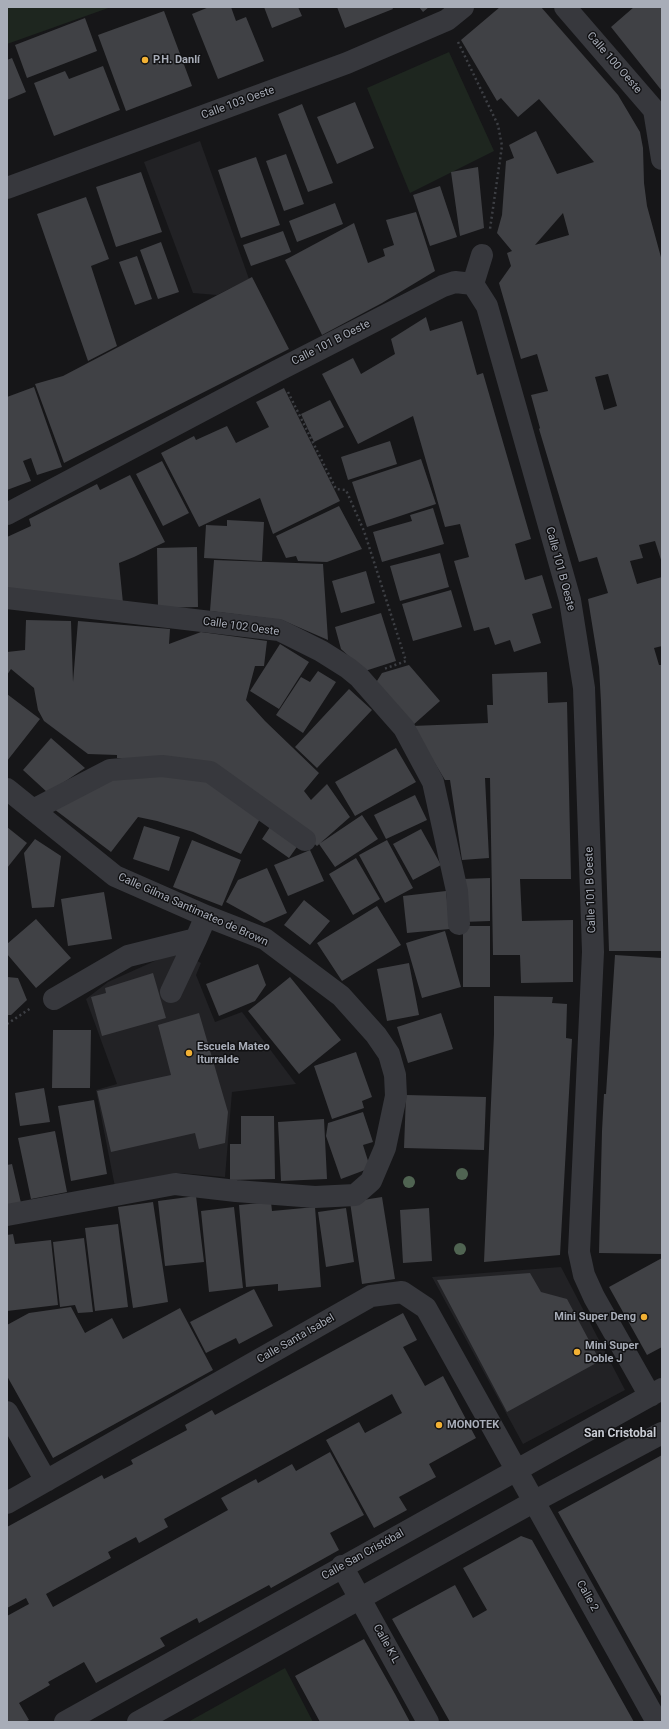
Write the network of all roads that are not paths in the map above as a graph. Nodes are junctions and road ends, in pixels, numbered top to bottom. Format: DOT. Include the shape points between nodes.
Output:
graph roads {
  1 [pos="565,7"];
  2 [pos="455,13"];
  3 [pos="658,115"];
  4 [pos="662,159"];
  5 [pos="7,188"];
  6 [pos="482,255"];
  7 [pos="473,284"];
  8 [pos="7,514"];
  9 [pos="7,598"];
  10 [pos="7,789"];
  11 [pos="33,810"];
  12 [pos="305,840"];
  13 [pos="206,916"];
  14 [pos="459,924"];
  15 [pos="196,939"];
  16 [pos="171,992"];
  17 [pos="54,999"];
  18 [pos="7,1215"];
  19 [pos="656,1392"];
  20 [pos="7,1412"];
  21 [pos="662,1433"];
  22 [pos="517,1470"];
  23 [pos="46,1481"];
  24 [pos="535,1501"];
  25 [pos="7,1502"];
  26 [pos="342,1566"];
  27 [pos="360,1598"];
  28 [pos="65,1722"];
  29 [pos="138,1722"];
  30 [pos="428,1722"];
  31 [pos="657,1722"];
  1 -- 3 [label="street, Calle 100 Oeste"];
  2 -- 5 [label="street, Calle 103 Oeste" via="347,63"];
  3 -- 4 [label="street"];
  6 -- 7 [label="street"];
  7 -- 8 [label="street, Calle 101 B Oeste" via="455,282 444,286"];
  7 -- 19 [label="street, Calle 101 B Oeste" via="487,306 570,600 584,688 593,952 579,1252 584,1275 594,1297"];
  9 -- 14 [label="street, Calle 102 Oeste" via="279,630 348,668 404,728 433,782 458,891"];
  10 -- 11 [label="street, Calle Gilma Santimateo de Brown"];
  11 -- 12 [label="street" via="110,770 162,766 210,772"];
  11 -- 13 [label="street, Calle Gilma Santimateo de Brown" via="115,876"];
  13 -- 15 [label="street"];
  13 -- 18 [label="street, Calle Gilma Santimateo de Brown" via="265,939 341,996 376,1035 389,1054 395,1075 396,1096 385,1148 371,1181 355,1194 315,1197 175,1184"];
  15 -- 16 [label="street"];
  15 -- 17 [label="street" via="128,956"];
  19 -- 22 [label="street, Calle San Cristóbal"];
  20 -- 23 [label="street"];
  21 -- 24 [label="street"];
  22 -- 23 [label="street, Calle Santa Isabel" via="426,1308 402,1292 371,1296"];
  22 -- 24 [label="street, Calle 2"];
  22 -- 26 [label="street, Calle San Cristóbal"];
  23 -- 25 [label="street, Calle Santa Isabel"];
  24 -- 27 [label="street"];
  24 -- 31 [label="street, Calle 2"];
  26 -- 27 [label="street, Calle K L"];
  26 -- 28 [label="street, Calle San Cristóbal"];
  27 -- 29 [label="street"];
  27 -- 30 [label="street, Calle K L"];
}
